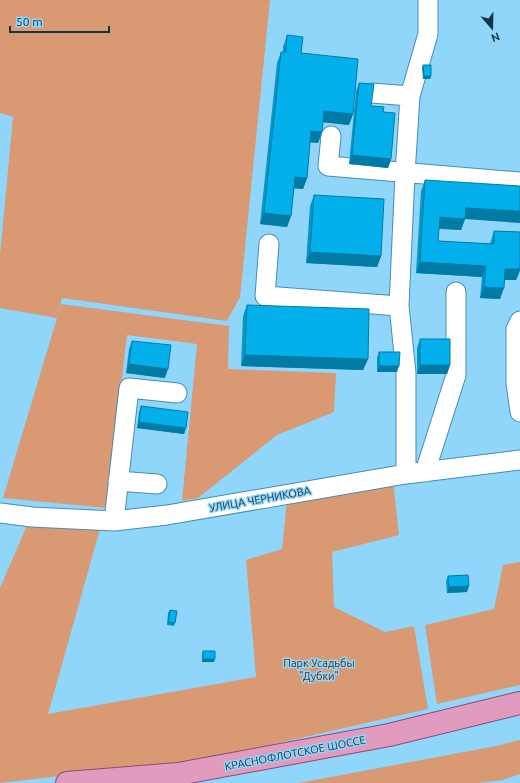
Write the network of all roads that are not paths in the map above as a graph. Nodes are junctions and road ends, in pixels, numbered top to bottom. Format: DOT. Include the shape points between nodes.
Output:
graph roads {
  1 [pos="428,0"];
  2 [pos="372,93"];
  3 [pos="410,96"];
  4 [pos="331,136"];
  5 [pos="405,174"];
  6 [pos="520,182"];
  7 [pos="269,244"];
  8 [pos="456,292"];
  9 [pos="399,306"];
  10 [pos="520,321"];
  11 [pos="177,393"];
  12 [pos="520,412"];
  13 [pos="520,460"];
  14 [pos="425,472"];
  15 [pos="406,474"];
  16 [pos="118,481"];
  17 [pos="157,484"];
  18 [pos="0,513"];
  19 [pos="114,521"];
  20 [pos="520,703"];
  21 [pos="67,783"];
  1 -- 3 [label="street" via="428,34"];
  2 -- 3 [label="street"];
  3 -- 5 [label="street"];
  4 -- 5 [label="street" via="328,166"];
  5 -- 6 [label="street"];
  5 -- 9 [label="street"];
  7 -- 9 [label="street" via="265,296"];
  8 -- 14 [label="street" via="456,375"];
  9 -- 15 [label="street" via="406,373"];
  10 -- 12 [label="street" via="516,329 516,383"];
  11 -- 16 [label="street" via="129,388"];
  13 -- 14 [label="street, УЛИЦА ЧЕРНИКОВА"];
  14 -- 15 [label="street, УЛИЦА ЧЕРНИКОВА"];
  15 -- 19 [label="street, УЛИЦА ЧЕРНИКОВА" via="167,515"];
  16 -- 17 [label="street"];
  16 -- 19 [label="street"];
  18 -- 19 [label="street, УЛИЦА ЧЕРНИКОВА"];
  20 -- 21 [label="main road, КРАСНОФЛОТСКОЕ ШОССЕ" via="388,735 193,771"];
}
